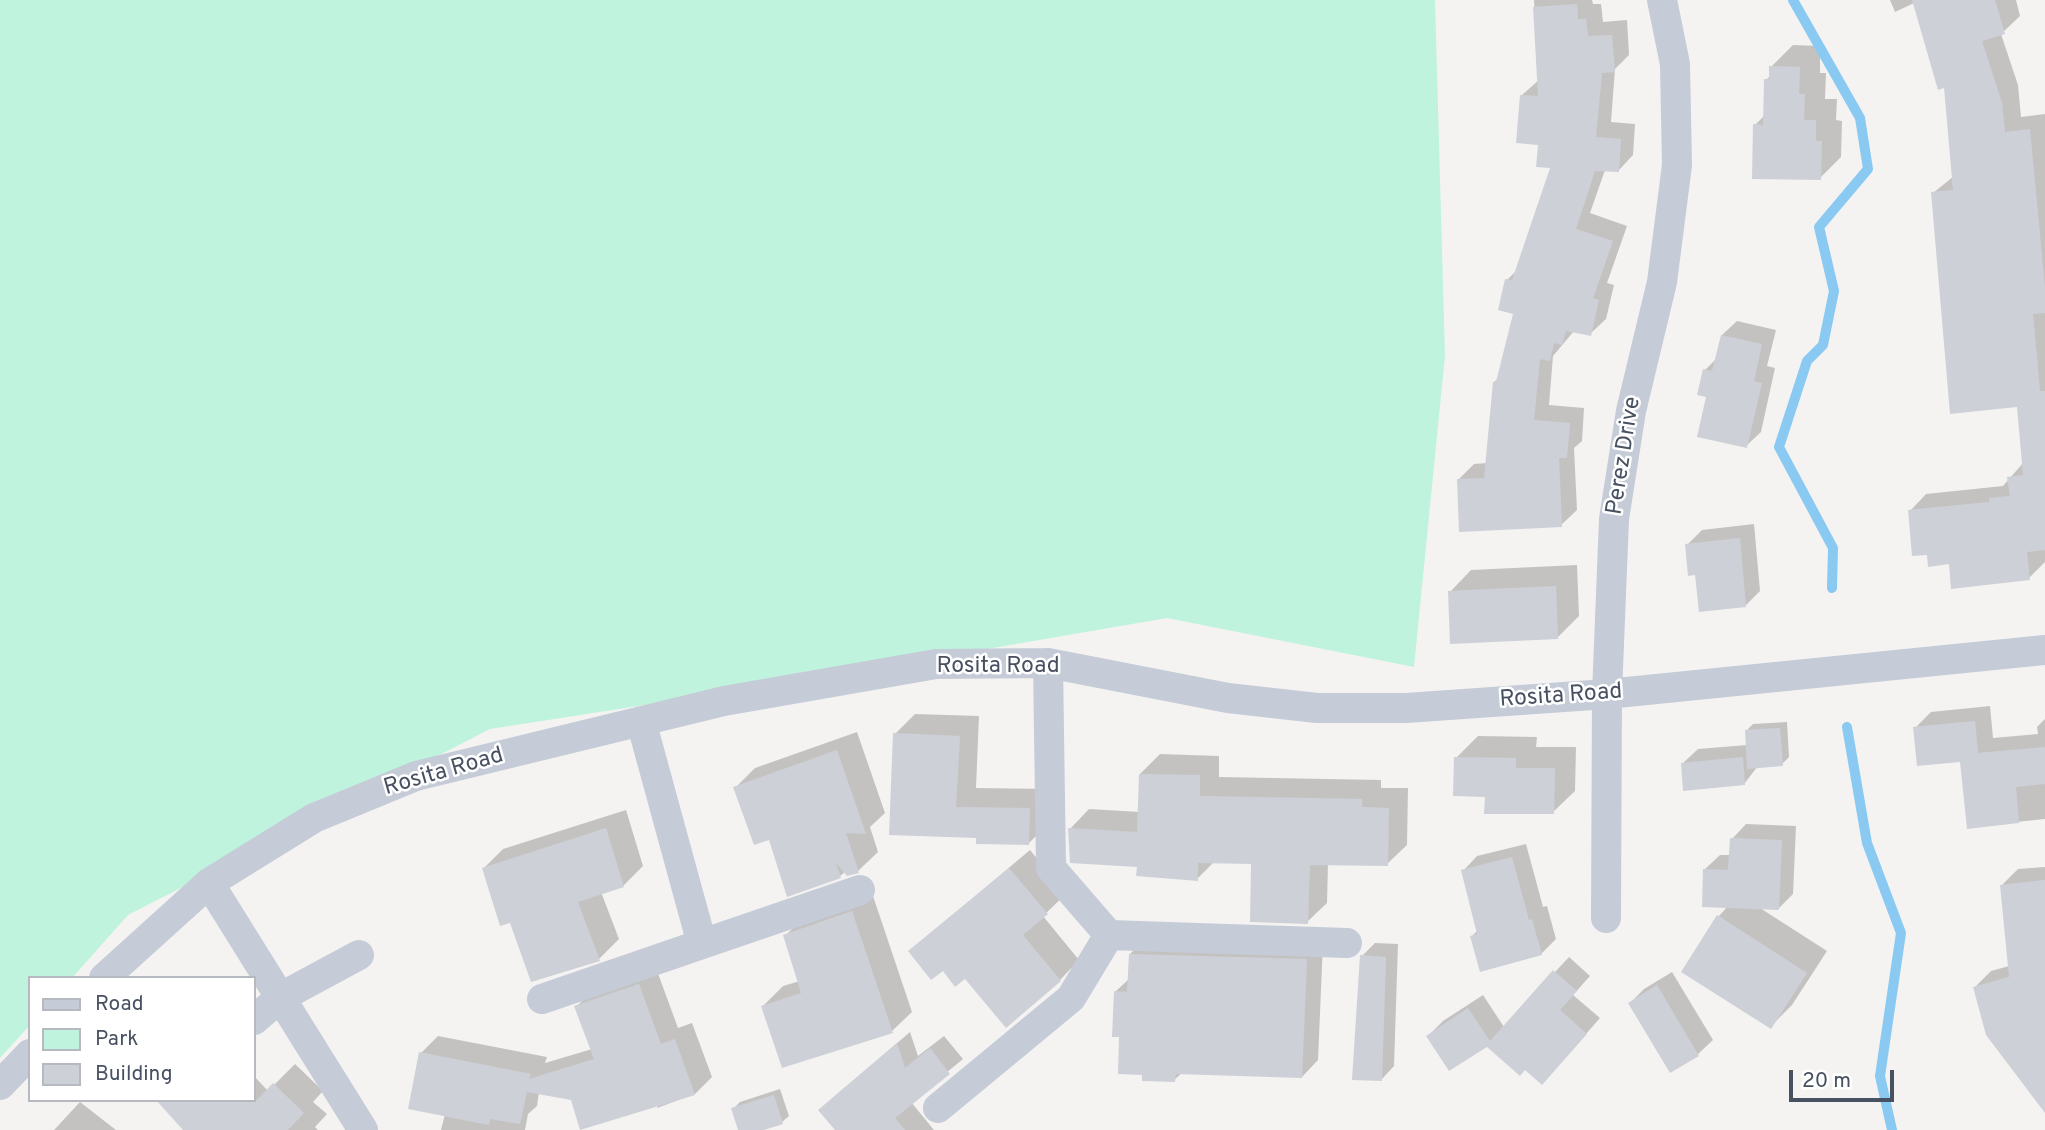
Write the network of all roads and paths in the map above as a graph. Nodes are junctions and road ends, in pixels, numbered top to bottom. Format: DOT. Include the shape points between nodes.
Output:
graph roads {
  1 [pos="1662,0"];
  2 [pos="2045,650"];
  3 [pos="1048,663"];
  4 [pos="1607,694"];
  5 [pos="641,721"];
  6 [pos="209,883"];
  7 [pos="860,890"];
  8 [pos="1606,918"];
  9 [pos="1109,935"];
  10 [pos="1347,943"];
  11 [pos="702,944"];
  12 [pos="359,955"];
  13 [pos="106,976"];
  14 [pos="281,997"];
  15 [pos="542,999"];
  16 [pos="256,1018"];
  17 [pos="28,1056"];
  18 [pos="0,1085"];
  19 [pos="938,1108"];
  20 [pos="363,1130"];
  1 -- 4 [label="street, Perez Drive" via="1675,64 1677,165 1662,282 1630,411 1614,519"];
  2 -- 4 [label="street, Rosita Road"];
  3 -- 4 [label="street, Rosita Road" via="1228,698 1317,708 1406,708"];
  3 -- 5 [label="street, Rosita Road" via="936,664 724,701"];
  3 -- 9 [label="street" via="1051,868"];
  4 -- 8 [label="street, Perez Drive"];
  5 -- 6 [label="street, Rosita Road" via="416,776 314,818"];
  5 -- 11 [label="street"];
  6 -- 13 [label="street, Rosita Road"];
  6 -- 14 [label="street"];
  7 -- 11 [label="street"];
  9 -- 10 [label="street"];
  9 -- 19 [label="street" via="1071,998"];
  11 -- 15 [label="street"];
  12 -- 14 [label="street"];
  14 -- 16 [label="street"];
  14 -- 20 [label="street"];
  17 -- 18 [label="street"];
}
